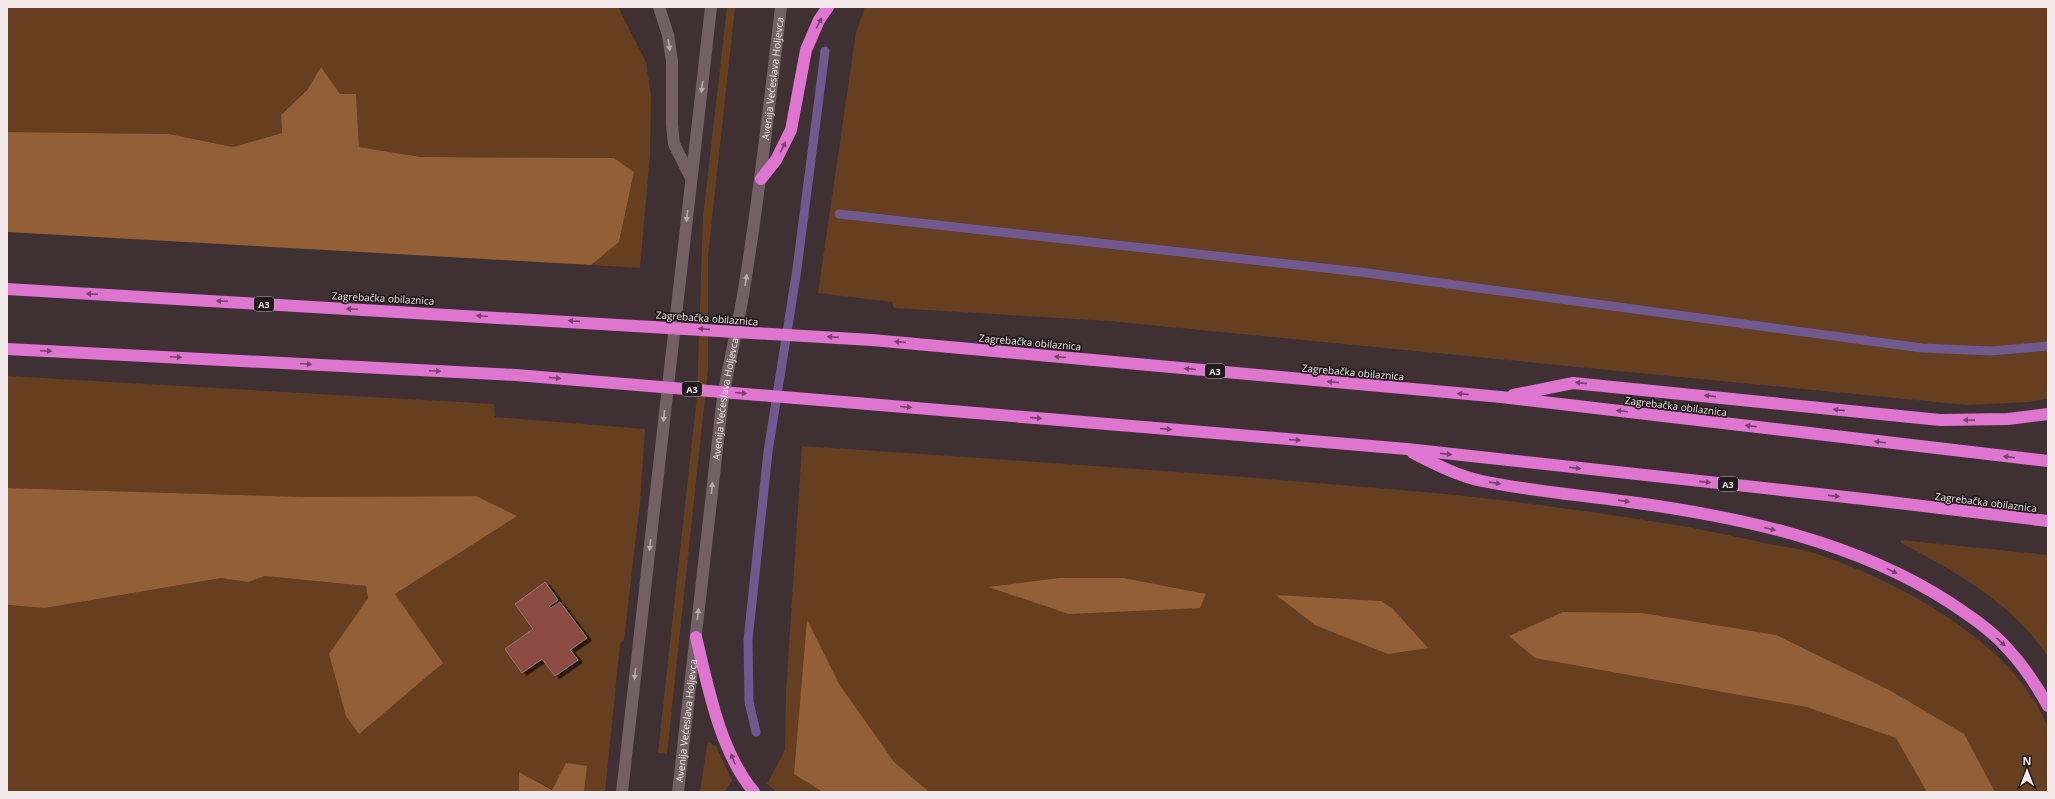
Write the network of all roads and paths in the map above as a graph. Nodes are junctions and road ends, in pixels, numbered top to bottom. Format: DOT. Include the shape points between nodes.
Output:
graph roads {
  1 [pos="659,7"];
  2 [pos="711,7"];
  3 [pos="781,7"];
  4 [pos="828,7"];
  5 [pos="691,178"];
  6 [pos="761,179"];
  7 [pos="7,290"];
  8 [pos="7,349"];
  9 [pos="1501,397"];
  10 [pos="2048,414"];
  11 [pos="1407,449"];
  12 [pos="2048,461"];
  13 [pos="2048,521"];
  14 [pos="696,637"];
  15 [pos="2048,706"];
  16 [pos="622,792"];
  17 [pos="678,792"];
  18 [pos="754,792"];
  1 -- 5 [label="main road, one-way" via="668,35 672,61 674,144"];
  2 -- 5 [label="main road, one-way"];
  3 -- 6 [label="main road, Avenija Većeslava Holjevca"];
  6 -- 4 [label="highway, one-way" via="776,160 791,130 806,50 819,20"];
  5 -- 16 [label="main road, one-way"];
  14 -- 6 [label="main road, Avenija Većeslava Holjevca, one-way" via="728,362 745,285"];
  9 -- 7 [label="highway, Zagrebačka obilaznica / A3, one-way" via="872,340"];
  8 -- 11 [label="highway, Zagrebačka obilaznica / A3, one-way" via="516,375"];
  10 -- 9 [label="highway, one-way" via="2008,419 1940,420 1573,383"];
  12 -- 9 [label="highway, Zagrebačka obilaznica / A3, one-way"];
  11 -- 13 [label="highway, Zagrebačka obilaznica / A3, one-way"];
  11 -- 15 [label="highway, one-way" via="1443,468 1481,481 1732,519 1805,537 1872,562 1926,588 1976,619 2007,648 2036,685"];
  14 -- 17 [label="main road, Avenija Većeslava Holjevca"];
  18 -- 14 [label="highway, one-way" via="736,766 725,740 708,690"];
}
